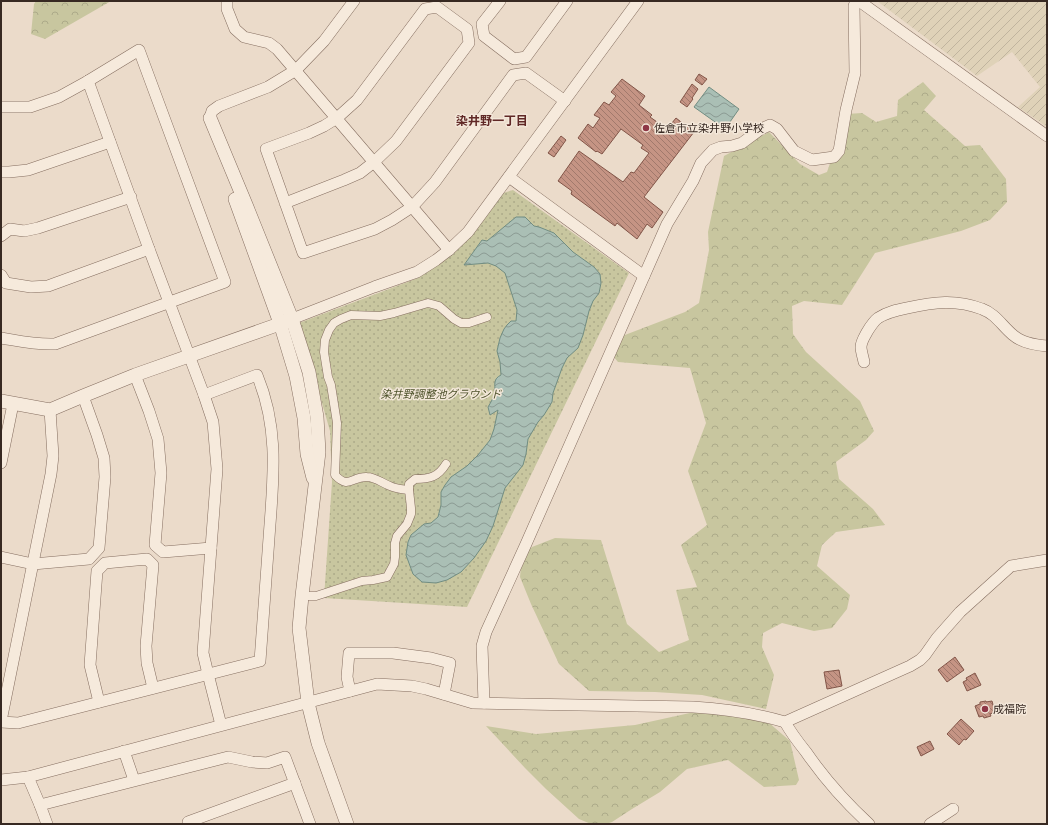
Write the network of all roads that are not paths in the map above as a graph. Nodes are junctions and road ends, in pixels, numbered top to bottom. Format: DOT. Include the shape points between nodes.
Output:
graph roads {
  1 [pos="227,1"];
  2 [pos="354,1"];
  3 [pos="500,1"];
  4 [pos="567,1"];
  5 [pos="638,1"];
  6 [pos="856,1"];
  7 [pos="859,1"];
  8 [pos="296,70"];
  9 [pos="88,81"];
  10 [pos="565,101"];
  11 [pos="1,107"];
  12 [pos="210,118"];
  13 [pos="337,118"];
  14 [pos="1047,136"];
  15 [pos="110,142"];
  16 [pos="374,162"];
  17 [pos="1,175"];
  18 [pos="509,177"];
  19 [pos="131,197"];
  20 [pos="285,202"];
  21 [pos="412,206"];
  22 [pos="1,236"];
  23 [pos="149,249"];
  24 [pos="449,250"];
  25 [pos="1,275"];
  26 [pos="644,276"];
  27 [pos="170,303"];
  28 [pos="487,317"];
  29 [pos="286,321"];
  30 [pos="1,338"];
  31 [pos="1047,346"];
  32 [pos="190,356"];
  33 [pos="864,362"];
  34 [pos="135,375"];
  35 [pos="204,395"];
  36 [pos="83,396"];
  37 [pos="7,403"];
  38 [pos="50,410"];
  39 [pos="1,463"];
  40 [pos="446,464"];
  41 [pos="409,490"];
  42 [pos="211,548"];
  43 [pos="1,557"];
  44 [pos="1047,560"];
  45 [pos="33,564"];
  46 [pos="302,596"];
  47 [pos="208,674"];
  48 [pos="153,688"];
  49 [pos="350,692"];
  50 [pos="444,694"];
  51 [pos="99,702"];
  52 [pos="308,703"];
  53 [pos="484,703"];
  54 [pos="1,722"];
  55 [pos="785,722"];
  56 [pos="221,725"];
  57 [pos="124,751"];
  58 [pos="28,777"];
  59 [pos="1,780"];
  60 [pos="134,780"];
  61 [pos="295,782"];
  62 [pos="40,805"];
  63 [pos="953,809"];
  64 [pos="48,824"];
  65 [pos="189,824"];
  66 [pos="310,824"];
  67 [pos="347,824"];
  68 [pos="869,824"];
  69 [pos="930,824"];
  1 -- 8 [label="street" via="227,9 235,29 244,37 269,43"];
  2 -- 8 [label="street" via="324,42"];
  3 -- 4 [label="street" via="482,24 484,36 514,59 526,57"];
  5 -- 10 [label="street"];
  6 -- 26 [label="street" via="855,73 839,151 834,157 812,160 794,151 777,129 770,125 742,143 713,150 701,163 667,224"];
  7 -- 14 [label="street"];
  8 -- 12 [label="street" via="268,87 219,106 212,111"];
  8 -- 13 [label="street"];
  9 -- 11 [label="street" via="59,97 30,107"];
  9 -- 15 [label="street"];
  9 -- 27 [label="street" via="139,50 225,282"];
  10 -- 18 [label="street"];
  10 -- 21 [label="street" via="526,72 513,75 435,182"];
  12 -- 29 [label="street" via="238,208"];
  13 -- 16 [label="street"];
  13 -- 16 [label="street" via="357,100 425,9 437,7 467,29 469,43 396,141"];
  13 -- 20 [label="street" via="309,133 266,150"];
  15 -- 17 [label="street" via="28,170"];
  15 -- 19 [label="street"];
  16 -- 20 [label="street" via="360,173"];
  16 -- 21 [label="street"];
  18 -- 24 [label="street" via="468,232"];
  18 -- 26 [label="street"];
  19 -- 22 [label="street" via="38,228 10,229"];
  19 -- 23 [label="street"];
  20 -- 21 [label="street" via="303,253 375,229"];
  21 -- 24 [label="street"];
  23 -- 25 [label="street" via="48,286 6,283"];
  23 -- 27 [label="street"];
  24 -- 29 [label="street" via="417,272"];
  26 -- 53 [label="street" via="486,632 482,646"];
  27 -- 30 [label="street" via="54,344"];
  27 -- 32 [label="street"];
  28 -- 41 [label="street" via="461,323 439,306 428,303 380,316 351,315 334,323 329,330 324,352 337,422 335,475 340,480 348,482 360,477 375,478 391,487"];
  29 -- 32 [label="street"];
  29 -- 46 [label="street" via="304,418 307,454 315,486"];
  31 -- 33 [label="street" via="1024,342 984,309 968,304 942,302 893,311 878,318 863,339 861,346"];
  32 -- 34 [label="street"];
  32 -- 35 [label="street"];
  34 -- 36 [label="street"];
  34 -- 42 [label="street" via="158,439 161,472 155,545 163,552"];
  35 -- 42 [label="street" via="213,422 218,469"];
  35 -- 47 [label="street" via="257,376 268,409 274,456 260,660"];
  36 -- 38 [label="street"];
  36 -- 45 [label="street" via="104,458 105,477 99,548 89,559"];
  37 -- 38 [label="street"];
  37 -- 39 [label="street"];
  38 -- 45 [label="street" via="53,456"];
  40 -- 41 [label="street" via="442,472 434,477 415,479 409,484"];
  41 -- 46 [label="street" via="411,514 395,543 396,557 387,577 362,581 316,596"];
  42 -- 47 [label="street" via="203,653"];
  43 -- 45 [label="street"];
  44 -- 55 [label="street" via="1011,566 960,612 920,660"];
  45 -- 54 [label="street"];
  46 -- 52 [label="street" via="299,628"];
  47 -- 48 [label="street"];
  47 -- 56 [label="street"];
  48 -- 51 [label="street"];
  48 -- 51 [label="street" via="146,646 154,565 148,559 105,563 97,571 90,665"];
  49 -- 50 [label="street" via="377,684 412,686"];
  49 -- 50 [label="street" via="347,676 349,653 393,653 450,663"];
  49 -- 52 [label="street"];
  50 -- 53 [label="street" via="473,703"];
  51 -- 54 [label="street" via="18,723"];
  52 -- 56 [label="street"];
  52 -- 67 [label="street" via="318,743"];
  53 -- 55 [label="street" via="693,707 724,709"];
  55 -- 68 [label="street" via="824,778"];
  56 -- 57 [label="street"];
  57 -- 58 [label="street"];
  57 -- 60 [label="street"];
  58 -- 59 [label="street"];
  58 -- 62 [label="street"];
  60 -- 61 [label="street" via="228,757 267,763 285,757"];
  60 -- 62 [label="street"];
  61 -- 65 [label="street" via="188,822"];
  61 -- 66 [label="street"];
  62 -- 64 [label="street"];
  63 -- 69 [label="street"];
}
